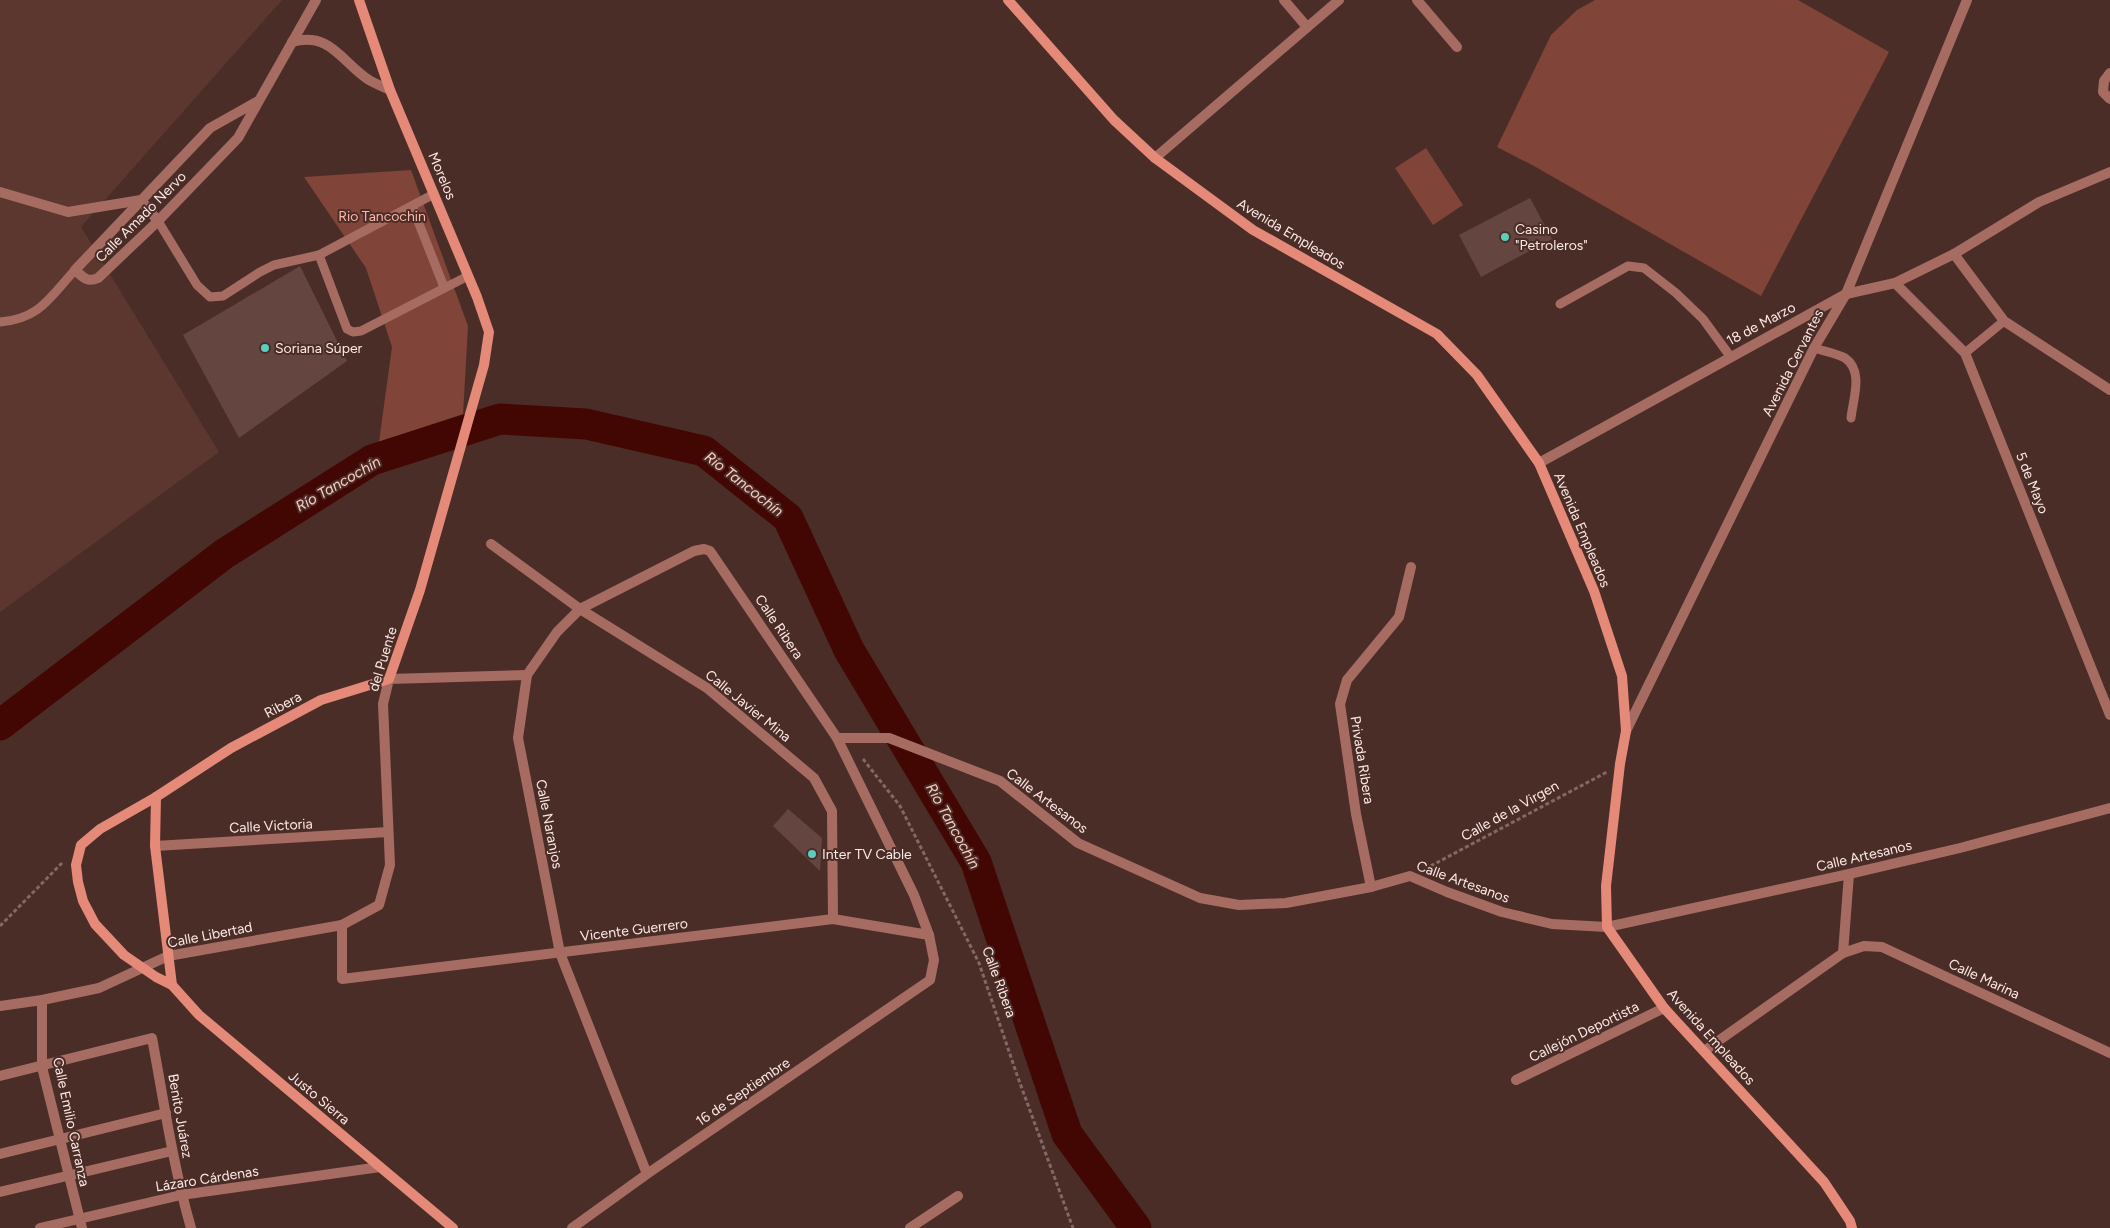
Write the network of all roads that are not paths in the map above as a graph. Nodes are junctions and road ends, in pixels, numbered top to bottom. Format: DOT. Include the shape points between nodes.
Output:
graph roads {
  1 [pos="316,0"];
  2 [pos="359,0"];
  3 [pos="1008,0"];
  4 [pos="1284,0"];
  5 [pos="1339,0"];
  6 [pos="1417,0"];
  7 [pos="1968,0"];
  8 [pos="1307,27"];
  9 [pos="292,42"];
  10 [pos="1457,47"];
  11 [pos="2110,73"];
  12 [pos="390,90"];
  13 [pos="2110,99"];
  14 [pos="258,101"];
  15 [pos="1155,158"];
  16 [pos="2110,172"];
  17 [pos="0,192"];
  18 [pos="434,194"];
  19 [pos="141,200"];
  20 [pos="412,206"];
  21 [pos="158,221"];
  22 [pos="1954,254"];
  23 [pos="319,255"];
  24 [pos="75,270"];
  25 [pos="468,276"];
  26 [pos="1895,283"];
  27 [pos="444,287"];
  28 [pos="1846,294"];
  29 [pos="1560,304"];
  30 [pos="2004,321"];
  31 [pos="0,322"];
  32 [pos="1814,348"];
  33 [pos="1965,353"];
  34 [pos="1730,356"];
  35 [pos="484,364"];
  36 [pos="2110,390"];
  37 [pos="1850,418"];
  38 [pos="1538,463"];
  39 [pos="491,544"];
  40 [pos="694,551"];
  41 [pos="1411,567"];
  42 [pos="580,609"];
  43 [pos="527,675"];
  44 [pos="388,679"];
  45 [pos="2110,715"];
  46 [pos="1626,731"];
  47 [pos="842,738"];
  48 [pos="156,797"];
  49 [pos="2110,808"];
  50 [pos="388,832"];
  51 [pos="81,845"];
  52 [pos="155,846"];
  53 [pos="1849,874"];
  54 [pos="1371,887"];
  55 [pos="833,919"];
  56 [pos="342,925"];
  57 [pos="1607,927"];
  58 [pos="929,934"];
  59 [pos="560,953"];
  60 [pos="1843,953"];
  61 [pos="168,956"];
  62 [pos="141,967"];
  63 [pos="930,980"];
  64 [pos="172,985"];
  65 [pos="42,1000"];
  66 [pos="0,1006"];
  67 [pos="1664,1008"];
  68 [pos="1704,1051"];
  69 [pos="2110,1053"];
  70 [pos="42,1067"];
  71 [pos="0,1076"];
  72 [pos="1516,1080"];
  73 [pos="166,1113"];
  74 [pos="60,1139"];
  75 [pos="172,1151"];
  76 [pos="0,1154"];
  77 [pos="380,1167"];
  78 [pos="647,1174"];
  79 [pos="69,1176"];
  80 [pos="0,1192"];
  81 [pos="181,1195"];
  82 [pos="958,1196"];
  83 [pos="80,1224"];
  84 [pos="40,1228"];
  85 [pos="191,1228"];
  86 [pos="452,1228"];
  87 [pos="572,1228"];
  88 [pos="910,1228"];
  89 [pos="1852,1228"];
  1 -- 9 [label="street, Calle Amado Nervo"];
  2 -- 12 [label="main road, Morelos"];
  3 -- 15 [label="main road, Avenida Empleados" via="1114,120"];
  4 -- 8 [label="street"];
  5 -- 8 [label="street"];
  6 -- 10 [label="street"];
  7 -- 28 [label="street, Avenida Cervantes"];
  8 -- 15 [label="street"];
  9 -- 12 [label="street" via="312,39 330,46 368,79"];
  9 -- 14 [label="street, Calle Amado Nervo"];
  11 -- 13 [label="street" via="2104,81 2103,92"];
  12 -- 18 [label="main road, Morelos"];
  14 -- 19 [label="street, Calle Amado Nervo" via="210,128"];
  14 -- 21 [label="street, Calle Amado Nervo" via="238,138"];
  15 -- 38 [label="main road, Avenida Empleados" via="1253,230 1437,334 1477,375"];
  16 -- 22 [label="street, 18 de Marzo" via="2039,202"];
  17 -- 19 [label="street, Calle Amado Nervo" via="68,212"];
  18 -- 20 [label="lane"];
  18 -- 25 [label="main road, Morelos"];
  19 -- 21 [label="street"];
  19 -- 24 [label="street, Calle Amado Nervo"];
  20 -- 23 [label="lane"];
  20 -- 27 [label="lane"];
  21 -- 23 [label="lane" via="197,285 210,297 224,296 274,265"];
  21 -- 24 [label="street, Calle Amado Nervo" via="98,278 85,280"];
  22 -- 26 [label="street, 18 de Marzo"];
  22 -- 30 [label="street"];
  23 -- 27 [label="lane" via="348,329 353,332 361,331"];
  24 -- 31 [label="lane" via="38,311 18,321"];
  25 -- 27 [label="lane"];
  25 -- 35 [label="main road, Morelos" via="489,332"];
  26 -- 28 [label="street, 18 de Marzo"];
  26 -- 33 [label="street, 5 de Mayo"];
  28 -- 32 [label="street, Avenida Cervantes"];
  28 -- 34 [label="street, 18 de Marzo"];
  29 -- 34 [label="lane" via="1628,266 1644,268 1703,319"];
  30 -- 33 [label="lane"];
  30 -- 36 [label="street"];
  32 -- 37 [label="lane" via="1845,358 1853,367 1857,379"];
  32 -- 46 [label="street, Avenida Cervantes"];
  33 -- 45 [label="street, 5 de Mayo"];
  34 -- 38 [label="street, 18 de Marzo"];
  35 -- 44 [label="main road, del Puente" via="420,590"];
  38 -- 46 [label="main road, Avenida Empleados" via="1598,600 1622,676"];
  39 -- 42 [label="street, Calle Javier Mina"];
  40 -- 42 [label="street, Calle Naranjos"];
  40 -- 47 [label="street, Calle Ribera" via="710,551"];
  41 -- 54 [label="street, Privada Ribera" via="1399,617 1347,680 1340,704 1356,814"];
  42 -- 43 [label="street, Calle Naranjos" via="557,632"];
  42 -- 55 [label="street, Calle Javier Mina" via="707,688 814,778 832,811"];
  43 -- 44 [label="street, Ribera"];
  43 -- 59 [label="street, Calle Naranjos" via="518,738"];
  44 -- 48 [label="main road, Ribera" via="321,700 231,748"];
  44 -- 50 [label="street, del Puente" via="383,704"];
  46 -- 57 [label="main road, Avenida Empleados" via="1606,886"];
  47 -- 54 [label="street, Calle Artesanos" via="889,738 1000,781 1078,843 1200,898 1239,905 1286,903"];
  47 -- 58 [label="street, Calle Ribera"];
  48 -- 51 [label="main road, Ribera" via="100,829"];
  48 -- 52 [label="main road"];
  49 -- 53 [label="street, Calle Artesanos"];
  50 -- 52 [label="street, Calle Victoria"];
  50 -- 56 [label="street, del Puente" via="390,864 379,905"];
  51 -- 62 [label="main road, Justo Sierra" via="76,865 83,900 95,924"];
  52 -- 61 [label="main road"];
  53 -- 57 [label="street, Calle Artesanos"];
  53 -- 60 [label="street"];
  54 -- 57 [label="street, Calle Artesanos" via="1410,876 1502,912 1552,924"];
  55 -- 58 [label="street, Vicente Guerrero"];
  55 -- 59 [label="street, Vicente Guerrero"];
  56 -- 59 [label="street, Vicente Guerrero" via="342,979"];
  56 -- 61 [label="street, Calle Libertad"];
  57 -- 67 [label="main road, Avenida Empleados"];
  58 -- 63 [label="street, Calle Ribera" via="934,960"];
  59 -- 78 [label="street, Calle Naranjos"];
  60 -- 68 [label="street, Calle Marina"];
  60 -- 69 [label="street, Calle Marina" via="1864,946 1882,947"];
  61 -- 62 [label="street, Calle Libertad"];
  61 -- 64 [label="main road"];
  62 -- 64 [label="main road, Justo Sierra"];
  62 -- 65 [label="street, Calle Libertad" via="99,988"];
  63 -- 78 [label="street, 16 de Septiembre"];
  64 -- 77 [label="main road, Justo Sierra" via="199,1014"];
  65 -- 66 [label="street, Calle Libertad"];
  65 -- 70 [label="street, Calle Emilio Carranza"];
  67 -- 68 [label="main road, Avenida Empleados"];
  67 -- 72 [label="street, Callejón Deportista"];
  68 -- 89 [label="main road, Avenida Empleados" via="1824,1182"];
  70 -- 71 [label="street"];
  70 -- 73 [label="street, Benito Juárez" via="152,1038"];
  70 -- 74 [label="street, Calle Emilio Carranza"];
  73 -- 74 [label="street"];
  73 -- 75 [label="street, Benito Juárez"];
  74 -- 76 [label="street"];
  74 -- 79 [label="street, Calle Emilio Carranza"];
  75 -- 79 [label="street"];
  75 -- 81 [label="street, Benito Juárez"];
  77 -- 81 [label="street, Lázaro Cárdenas"];
  77 -- 86 [label="main road, Justo Sierra"];
  78 -- 87 [label="street, 16 de Septiembre"];
  79 -- 80 [label="street"];
  79 -- 83 [label="street, Calle Emilio Carranza"];
  81 -- 83 [label="street, Lázaro Cárdenas"];
  81 -- 85 [label="street, Benito Juárez"];
  82 -- 88 [label="street"];
  83 -- 84 [label="street, Lázaro Cárdenas"];
}
